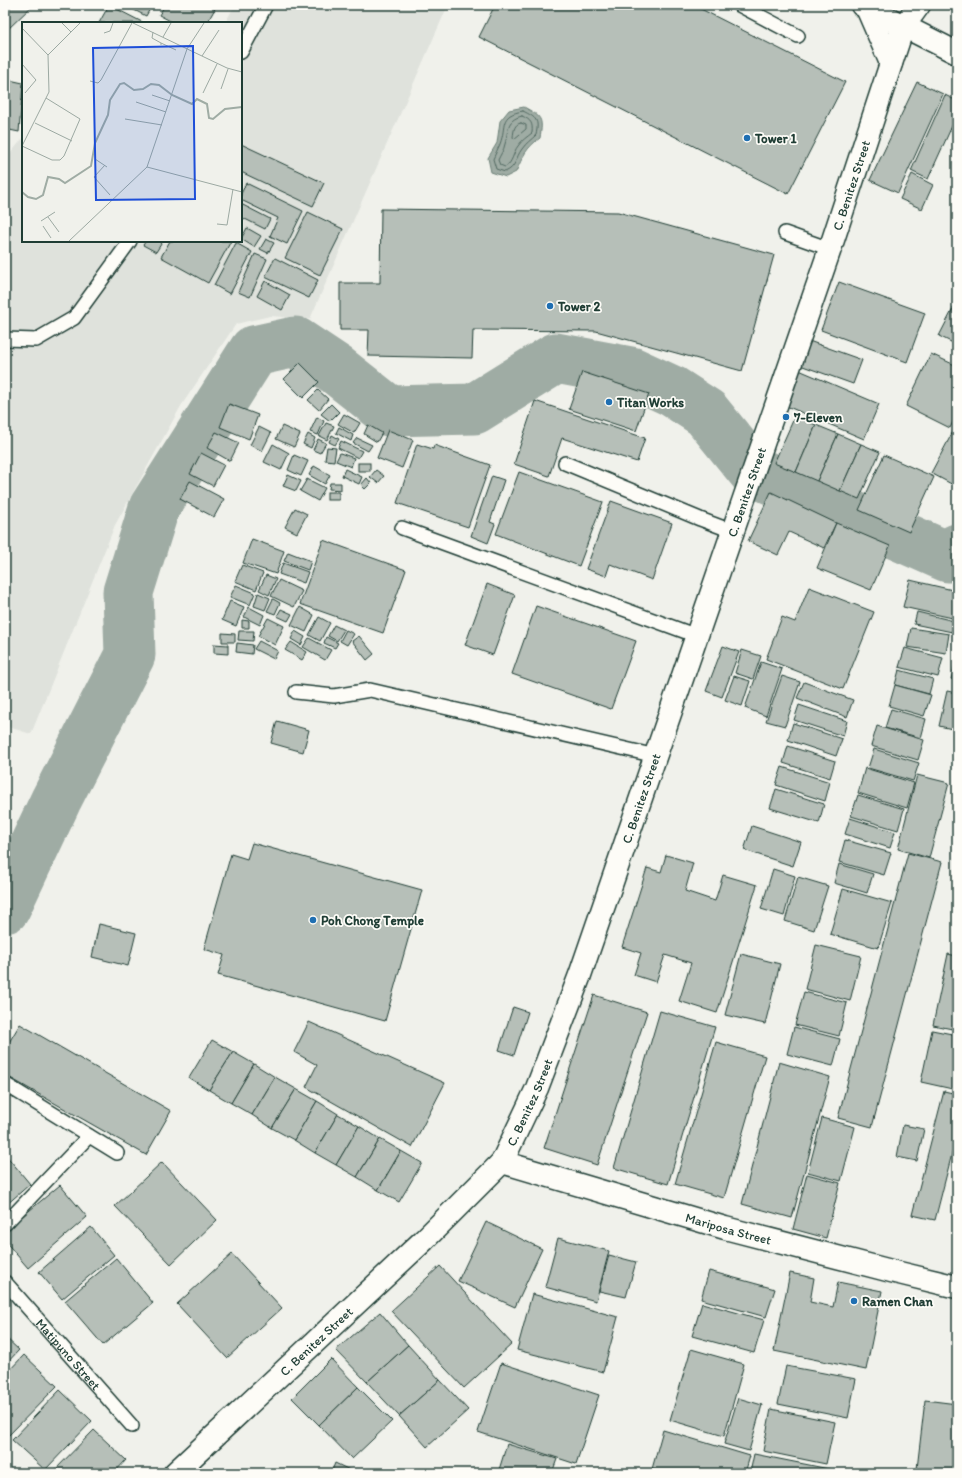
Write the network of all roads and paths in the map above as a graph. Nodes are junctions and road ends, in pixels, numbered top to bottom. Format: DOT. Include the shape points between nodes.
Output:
graph roads {
  1 [pos="266,5"];
  2 [pos="739,5"];
  3 [pos="919,5"];
  4 [pos="865,6"];
  5 [pos="903,27"];
  6 [pos="798,36"];
  7 [pos="242,50"];
  8 [pos="957,53"];
  9 [pos="891,63"];
  10 [pos="785,233"];
  11 [pos="129,242"];
  12 [pos="830,249"];
  13 [pos="5,339"];
  14 [pos="565,463"];
  15 [pos="734,527"];
  16 [pos="402,528"];
  17 [pos="697,636"];
  18 [pos="296,692"];
  19 [pos="656,756"];
  20 [pos="5,1084"];
  21 [pos="89,1136"];
  22 [pos="117,1153"];
  23 [pos="502,1162"];
  24 [pos="5,1224"];
  25 [pos="5,1282"];
  26 [pos="957,1287"];
  27 [pos="132,1426"];
  28 [pos="175,1473"];
  1 -- 7 [label="lane"];
  2 -- 6 [label="lane"];
  3 -- 5 [label="main road, C. Benitez Street"];
  4 -- 5 [label="main road"];
  4 -- 9 [label="main road"];
  5 -- 8 [label="main road"];
  5 -- 9 [label="main road, C. Benitez Street"];
  9 -- 12 [label="main road, C. Benitez Street"];
  10 -- 12 [label="lane"];
  11 -- 13 [label="lane" via="74,318 36,340"];
  12 -- 15 [label="main road, C. Benitez Street"];
  14 -- 15 [label="lane" via="700,519"];
  15 -- 17 [label="main road, C. Benitez Street"];
  16 -- 17 [label="lane"];
  17 -- 19 [label="main road, C. Benitez Street"];
  18 -- 19 [label="lane" via="334,696 370,690"];
  19 -- 23 [label="main road, C. Benitez Street" via="580,975 540,1081"];
  20 -- 21 [label="lane"];
  21 -- 22 [label="lane"];
  21 -- 24 [label="lane"];
  23 -- 26 [label="main road, Mariposa Street" via="725,1228"];
  23 -- 28 [label="main road, C. Benitez Street" via="424,1240"];
  25 -- 27 [label="lane, Matipuno Street"];
}
